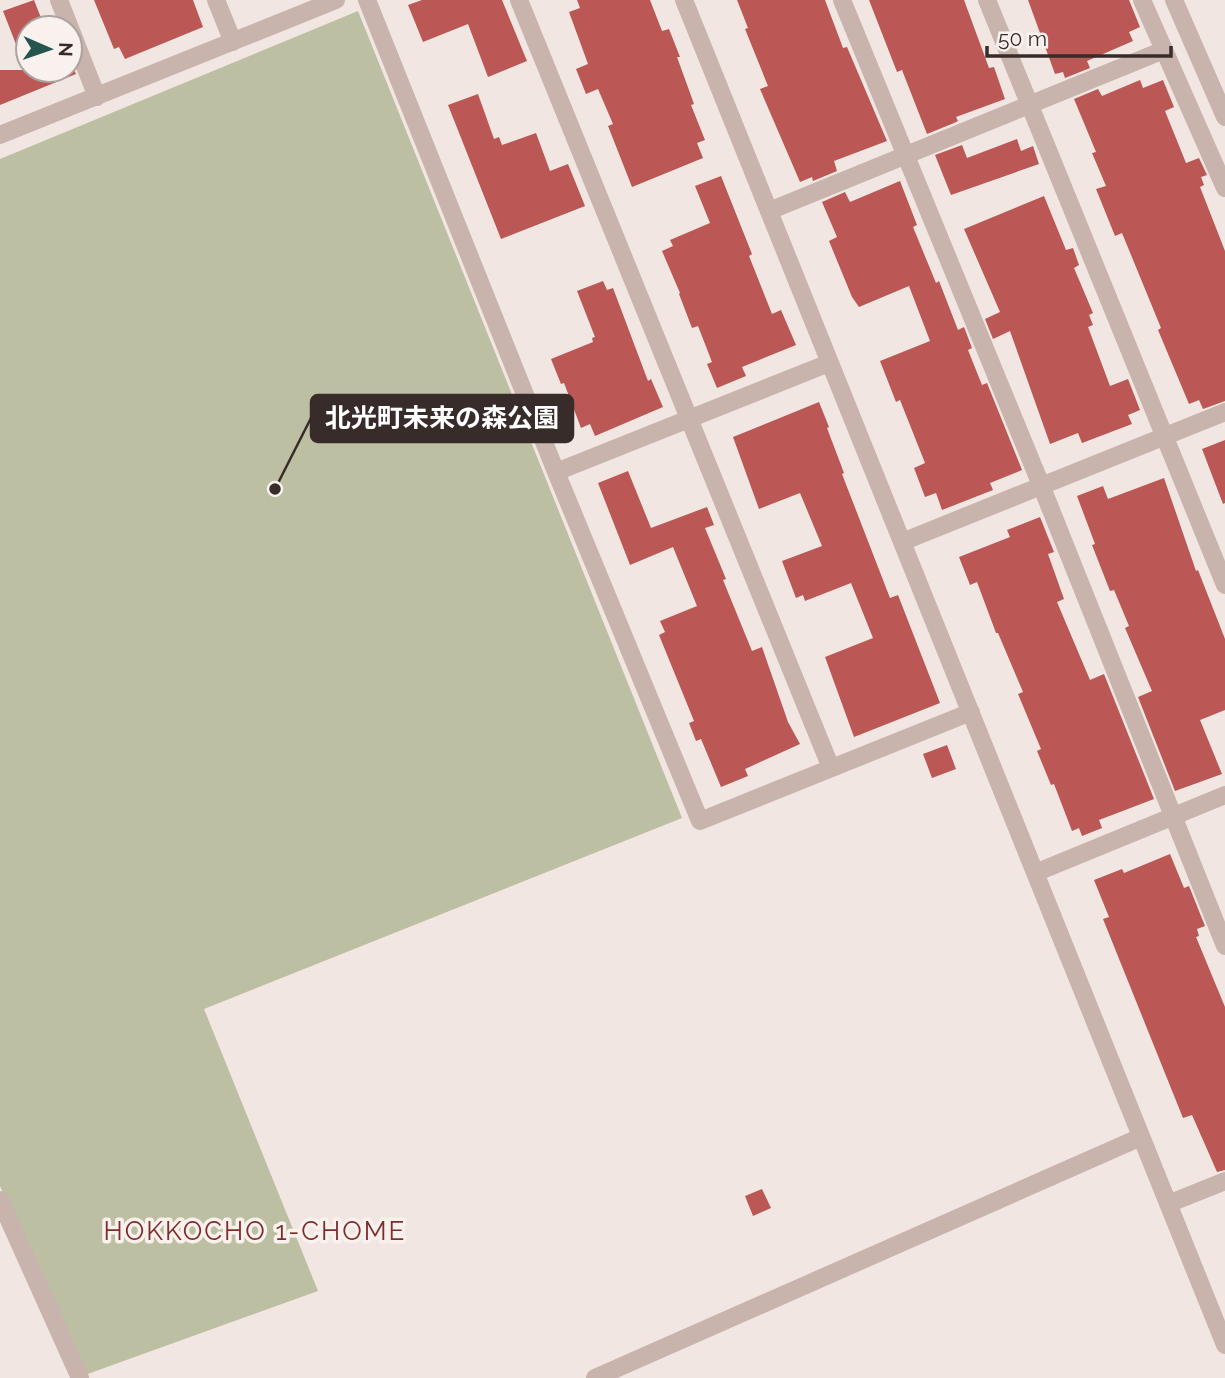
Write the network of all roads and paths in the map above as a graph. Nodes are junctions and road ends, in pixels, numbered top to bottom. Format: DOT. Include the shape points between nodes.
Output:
graph roads {
  1 [pos="216,0"];
  2 [pos="336,0"];
  3 [pos="367,0"];
  4 [pos="519,0"];
  5 [pos="684,0"];
  6 [pos="842,0"];
  7 [pos="987,0"];
  8 [pos="1142,0"];
  9 [pos="1174,0"];
  10 [pos="233,42"];
  11 [pos="1164,50"];
  12 [pos="84,64"];
  13 [pos="97,97"];
  14 [pos="1029,105"];
  15 [pos="1225,117"];
  16 [pos="0,135"];
  17 [pos="906,155"];
  18 [pos="1225,188"];
  19 [pos="769,211"];
  20 [pos="829,363"];
  21 [pos="1225,412"];
  22 [pos="690,418"];
  23 [pos="1164,436"];
  24 [pos="556,472"];
  25 [pos="1041,485"];
  26 [pos="902,542"];
  27 [pos="1225,585"];
  28 [pos="971,712"];
  29 [pos="831,768"];
  30 [pos="1225,795"];
  31 [pos="1172,817"];
  32 [pos="1035,873"];
  33 [pos="1225,946"];
  34 [pos="1141,1137"];
  35 [pos="1225,1181"];
  36 [pos="0,1200"];
  37 [pos="1168,1204"];
  38 [pos="1225,1345"];
  39 [pos="71,1357"];
  40 [pos="66,1378"];
  41 [pos="80,1378"];
  42 [pos="594,1378"];
  1 -- 10 [label="street"];
  2 -- 10 [label="street"];
  3 -- 24 [label="street"];
  4 -- 22 [label="street"];
  5 -- 19 [label="street"];
  6 -- 17 [label="street"];
  7 -- 14 [label="street"];
  8 -- 11 [label="street"];
  9 -- 15 [label="street"];
  10 -- 13 [label="street"];
  11 -- 14 [label="street"];
  11 -- 18 [label="street"];
  12 -- 13 [label="street"];
  13 -- 16 [label="street"];
  14 -- 17 [label="street"];
  14 -- 23 [label="street"];
  17 -- 19 [label="street"];
  17 -- 25 [label="street"];
  19 -- 20 [label="street"];
  20 -- 22 [label="street"];
  20 -- 26 [label="street"];
  21 -- 23 [label="street"];
  22 -- 24 [label="street"];
  22 -- 29 [label="street"];
  23 -- 25 [label="street"];
  23 -- 27 [label="street"];
  24 -- 29 [label="street" via="700,821"];
  25 -- 26 [label="street"];
  25 -- 31 [label="street"];
  26 -- 28 [label="street"];
  28 -- 29 [label="street"];
  28 -- 32 [label="street"];
  30 -- 31 [label="street"];
  31 -- 32 [label="street"];
  31 -- 33 [label="street"];
  32 -- 34 [label="street"];
  34 -- 37 [label="street"];
  34 -- 42 [label="street"];
  35 -- 37 [label="street"];
  36 -- 39 [label="street"];
  37 -- 38 [label="street"];
  39 -- 40 [label="street"];
  39 -- 41 [label="street"];
}
